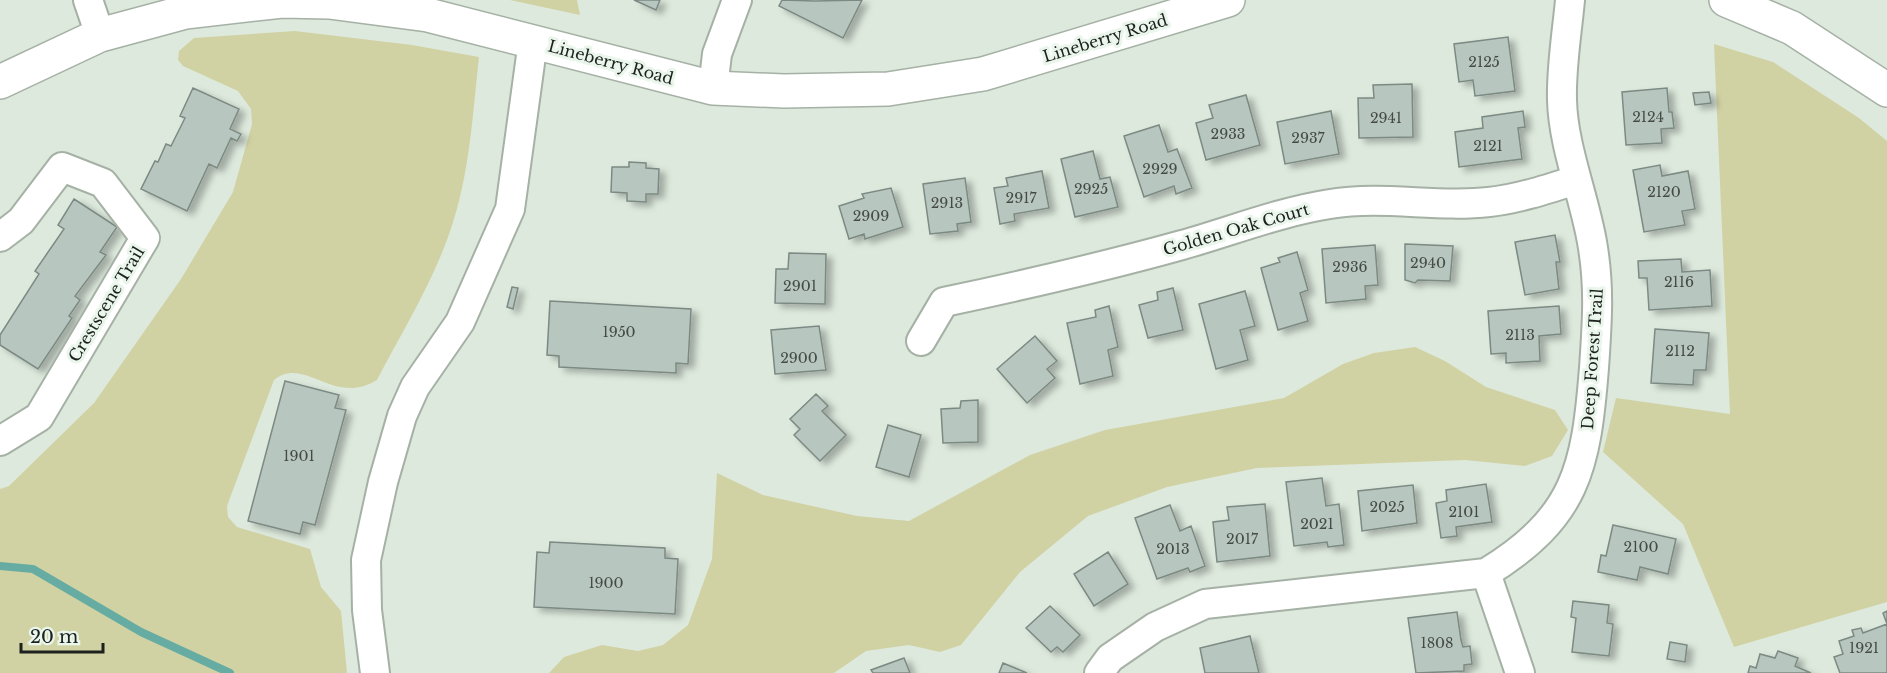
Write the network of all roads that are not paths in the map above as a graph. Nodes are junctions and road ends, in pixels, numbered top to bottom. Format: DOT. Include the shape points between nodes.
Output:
graph roads {
  1 [pos="88,0"];
  2 [pos="737,0"];
  3 [pos="1228,0"];
  4 [pos="1570,0"];
  5 [pos="1726,0"];
  6 [pos="100,35"];
  7 [pos="533,41"];
  8 [pos="0,82"];
  9 [pos="713,88"];
  10 [pos="1887,90"];
  11 [pos="1576,180"];
  12 [pos="0,237"];
  13 [pos="921,341"];
  14 [pos="0,441"];
  15 [pos="1486,573"];
  16 [pos="375,673"];
  17 [pos="1099,673"];
  18 [pos="1520,673"];
  1 -- 6 [label="street"];
  2 -- 9 [label="street" via="717,54"];
  3 -- 9 [label="street, Lineberry Road" via="982,74 931,84 784,92"];
  4 -- 11 [label="street, Deep Forest Trail" via="1562,101"];
  5 -- 10 [label="street" via="1792,28"];
  6 -- 7 [label="street, Lineberry Road" via="185,12 282,1 329,2 428,15"];
  6 -- 8 [label="street, Lineberry Road"];
  7 -- 9 [label="street, Lineberry Road"];
  7 -- 16 [label="street" via="510,209 460,322 415,387 402,416 383,482 366,560"];
  11 -- 13 [label="street, Golden Oak Court" via="1490,202 1432,204 1374,199 1331,203 1273,216 1172,248 944,302"];
  11 -- 15 [label="street, Deep Forest Trail" via="1592,241 1600,296 1587,442 1577,477 1555,515 1518,553"];
  12 -- 14 [label="street, Crestscene Trail" via="21,221 62,167 103,183 145,238 39,417"];
  15 -- 17 [label="street, Deep Forest Trail" via="1205,604 1155,627 1110,658"];
  15 -- 18 [label="street"];
}
